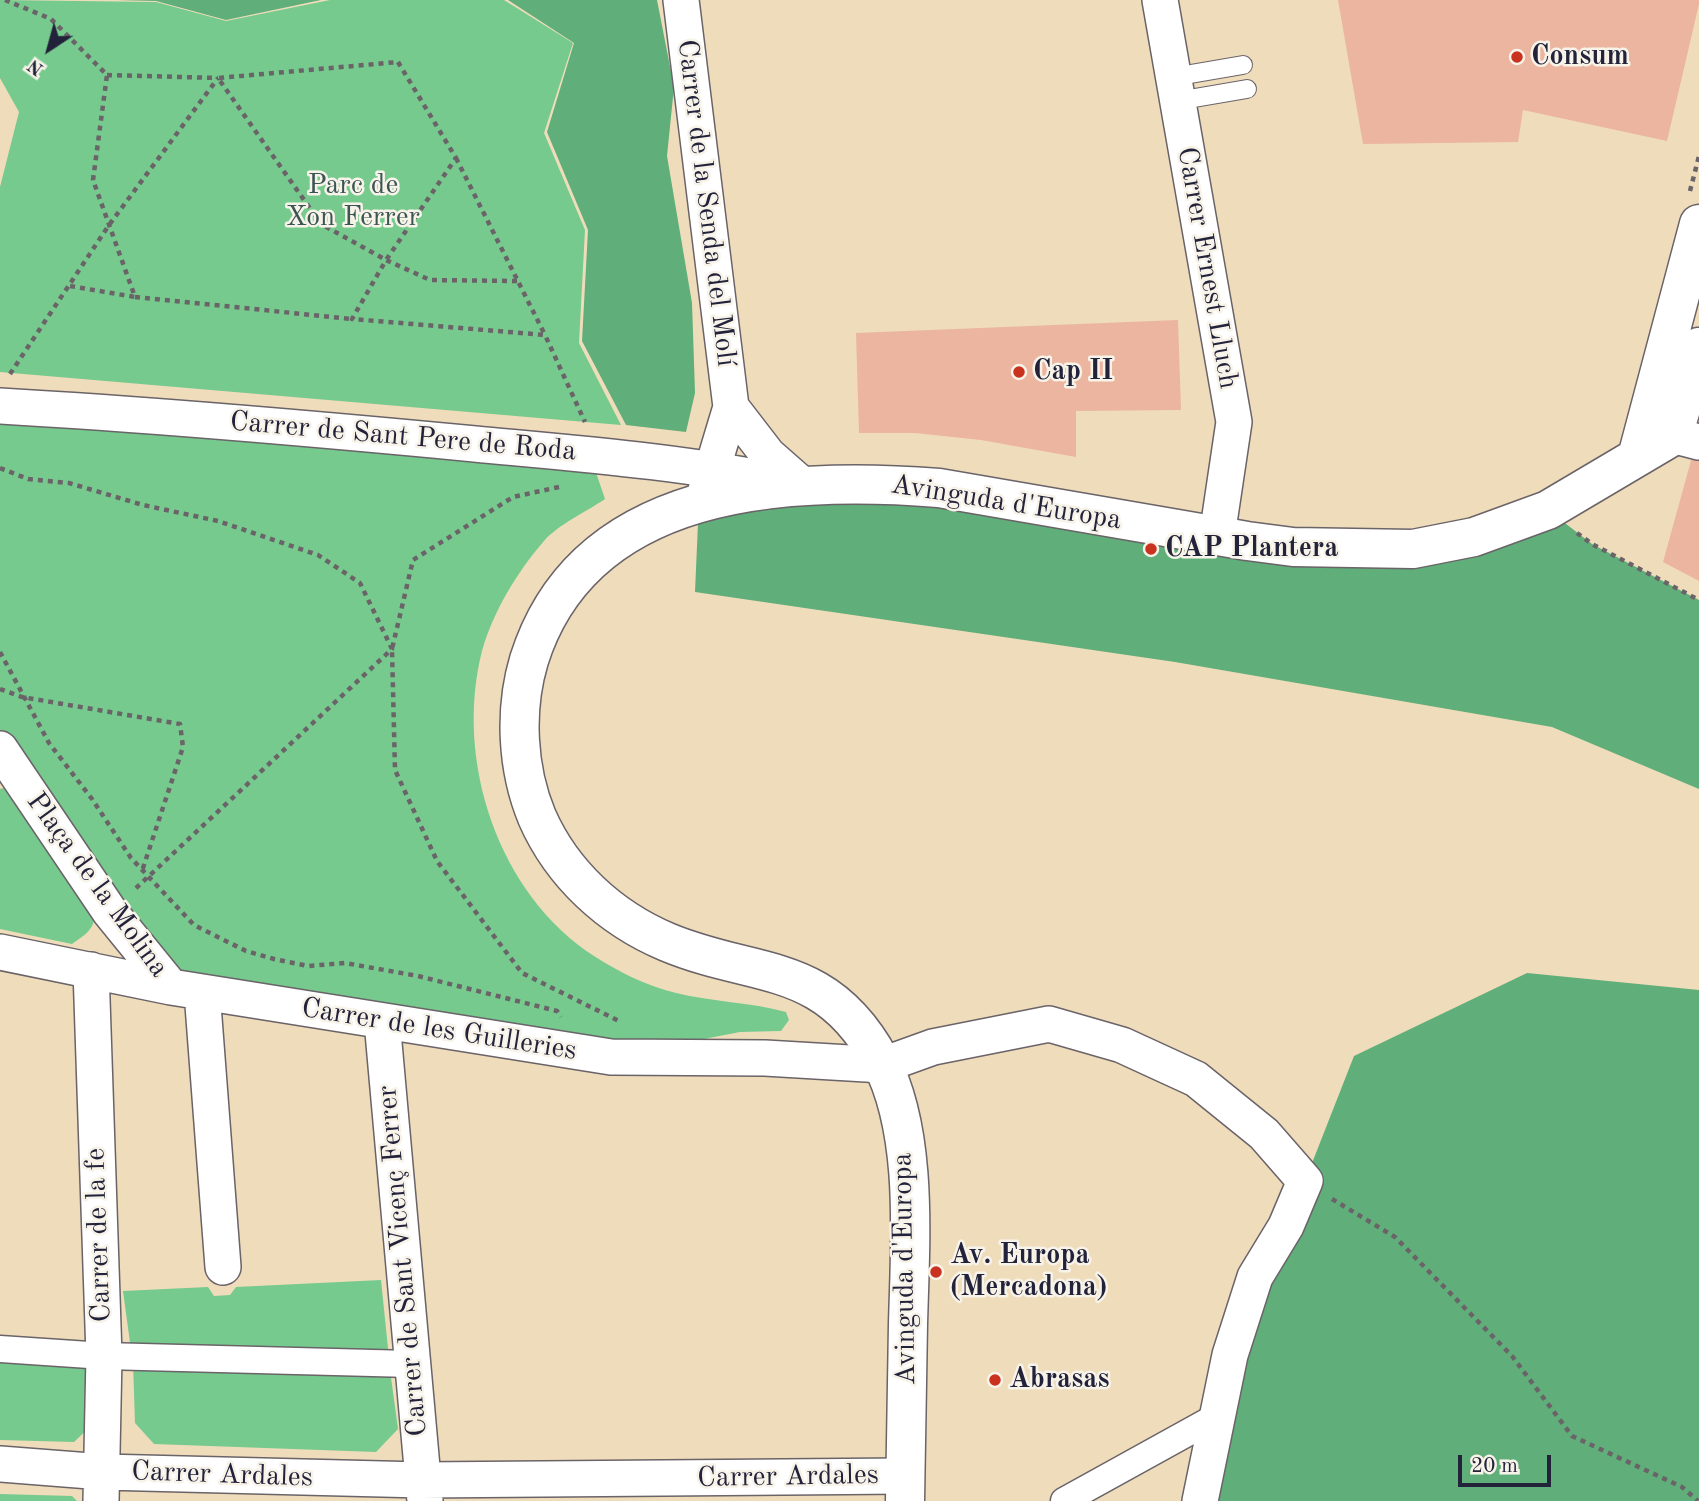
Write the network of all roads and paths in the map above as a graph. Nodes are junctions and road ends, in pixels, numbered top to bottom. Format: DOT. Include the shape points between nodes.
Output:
graph roads {
  1 [pos="5,0"];
  2 [pos="681,0"];
  3 [pos="1160,0"];
  4 [pos="1243,65"];
  5 [pos="107,75"];
  6 [pos="218,78"];
  7 [pos="1175,89"];
  8 [pos="1247,89"];
  9 [pos="456,158"];
  10 [pos="1699,224"];
  11 [pos="109,225"];
  12 [pos="386,260"];
  13 [pos="517,281"];
  14 [pos="70,286"];
  15 [pos="135,297"];
  16 [pos="352,319"];
  17 [pos="545,335"];
  18 [pos="1699,347"];
  19 [pos="5,390"];
  20 [pos="731,407"];
  21 [pos="586,423"];
  22 [pos="1654,447"];
  23 [pos="0,468"];
  24 [pos="572,484"];
  25 [pos="708,484"];
  26 [pos="804,487"];
  27 [pos="1548,510"];
  28 [pos="1217,536"];
  29 [pos="1699,600"];
  30 [pos="392,649"];
  31 [pos="0,652"];
  32 [pos="0,689"];
  33 [pos="22,697"];
  34 [pos="0,749"];
  35 [pos="142,871"];
  36 [pos="148,877"];
  37 [pos="110,912"];
  38 [pos="0,952"];
  39 [pos="91,970"];
  40 [pos="186,990"];
  41 [pos="382,1021"];
  42 [pos="564,1022"];
  43 [pos="617,1026"];
  44 [pos="883,1065"];
  45 [pos="1305,1181"];
  46 [pos="223,1267"];
  47 [pos="0,1349"];
  48 [pos="104,1356"];
  49 [pos="411,1364"];
  50 [pos="1216,1417"];
  51 [pos="0,1464"];
  52 [pos="102,1486"];
  53 [pos="905,1488"];
  54 [pos="424,1491"];
  55 [pos="1064,1501"];
  56 [pos="1200,1501"];
  57 [pos="1698,1501"];
  1 -- 5 [label="path" via="51,19"];
  2 -- 20 [label="street, Carrer de la Senda del Molí"];
  3 -- 7 [label="street, Carrer Ernest Lluch"];
  4 -- 7 [label="lane"];
  5 -- 6 [label="path"];
  5 -- 11 [label="path" via="93,180"];
  6 -- 9 [label="path" via="398,62"];
  6 -- 11 [label="path"];
  6 -- 12 [label="path" via="321,224"];
  7 -- 8 [label="lane"];
  7 -- 28 [label="street, Carrer Ernest Lluch" via="1234,422"];
  9 -- 12 [label="path"];
  9 -- 13 [label="path"];
  10 -- 22 [label="street"];
  11 -- 14 [label="path"];
  11 -- 15 [label="path"];
  12 -- 13 [label="path" via="430,280"];
  12 -- 16 [label="path"];
  13 -- 17 [label="path"];
  14 -- 15 [label="path"];
  14 -- 19 [label="path"];
  15 -- 16 [label="path"];
  16 -- 17 [label="path"];
  17 -- 21 [label="path"];
  18 -- 22 [label="street"];
  19 -- 25 [label="street, Carrer de Sant Pere de Roda"];
  20 -- 25 [label="street, Carrer de la Senda del Molí"];
  20 -- 26 [label="street, Carrer de la Senda del Molí" via="768,455"];
  22 -- 27 [label="street, Avinguda d'Europa"];
  23 -- 30 [label="path" via="28,479 69,483 218,521 318,555 360,583"];
  24 -- 30 [label="path" via="513,497 413,560"];
  25 -- 26 [label="street, Avinguda d'Europa"];
  25 -- 44 [label="street, Avinguda d'Europa" via="601,551 556,603 535,642 524,678 521,762 527,789 557,856 593,896 627,922 669,943 777,972 821,992 864,1032"];
  26 -- 28 [label="street, Avinguda d'Europa" via="880,483 939,488"];
  27 -- 28 [label="street, Avinguda d'Europa" via="1474,537 1413,550 1293,547"];
  27 -- 29 [label="path" via="1592,544"];
  30 -- 36 [label="path"];
  30 -- 43 [label="path" via="395,769 437,861 522,973 630,1027"];
  31 -- 33 [label="path"];
  32 -- 33 [label="path"];
  33 -- 35 [label="path" via="49,743"];
  33 -- 35 [label="path" via="180,724 183,747"];
  34 -- 37 [label="street, Plaça de la Molina"];
  35 -- 36 [label="path"];
  36 -- 37 [label="path"];
  36 -- 42 [label="path" via="194,925 246,951 308,966 345,963 418,976 557,1011"];
  37 -- 40 [label="street, Plaça de la Molina"];
  38 -- 39 [label="street, Carrer de les Guilleries"];
  39 -- 40 [label="street, Carrer de les Guilleries"];
  39 -- 48 [label="street, Carrer de la fe"];
  40 -- 41 [label="street, Carrer de les Guilleries"];
  40 -- 46 [label="street"];
  41 -- 44 [label="street, Carrer de les Guilleries" via="611,1057 765,1058"];
  41 -- 49 [label="street, Carrer de Sant Vicenç Ferrer"];
  44 -- 45 [label="street" via="933,1047 1049,1024 1122,1045 1196,1079 1264,1134"];
  44 -- 53 [label="street, Avinguda d'Europa" via="905,1149 910,1247"];
  45 -- 50 [label="street" via="1286,1226 1255,1277"];
  45 -- 57 [label="path" via="1395,1237 1512,1356 1572,1436 1682,1487"];
  47 -- 48 [label="street"];
  48 -- 49 [label="street"];
  48 -- 52 [label="street, Carrer de la fe"];
  49 -- 54 [label="street, Carrer de Sant Vicenç Ferrer"];
  50 -- 55 [label="street"];
  50 -- 56 [label="street"];
  51 -- 52 [label="street, Carrer Ardales"];
  52 -- 54 [label="street, Carrer Ardales"];
  53 -- 54 [label="street, Carrer Ardales"];
}
